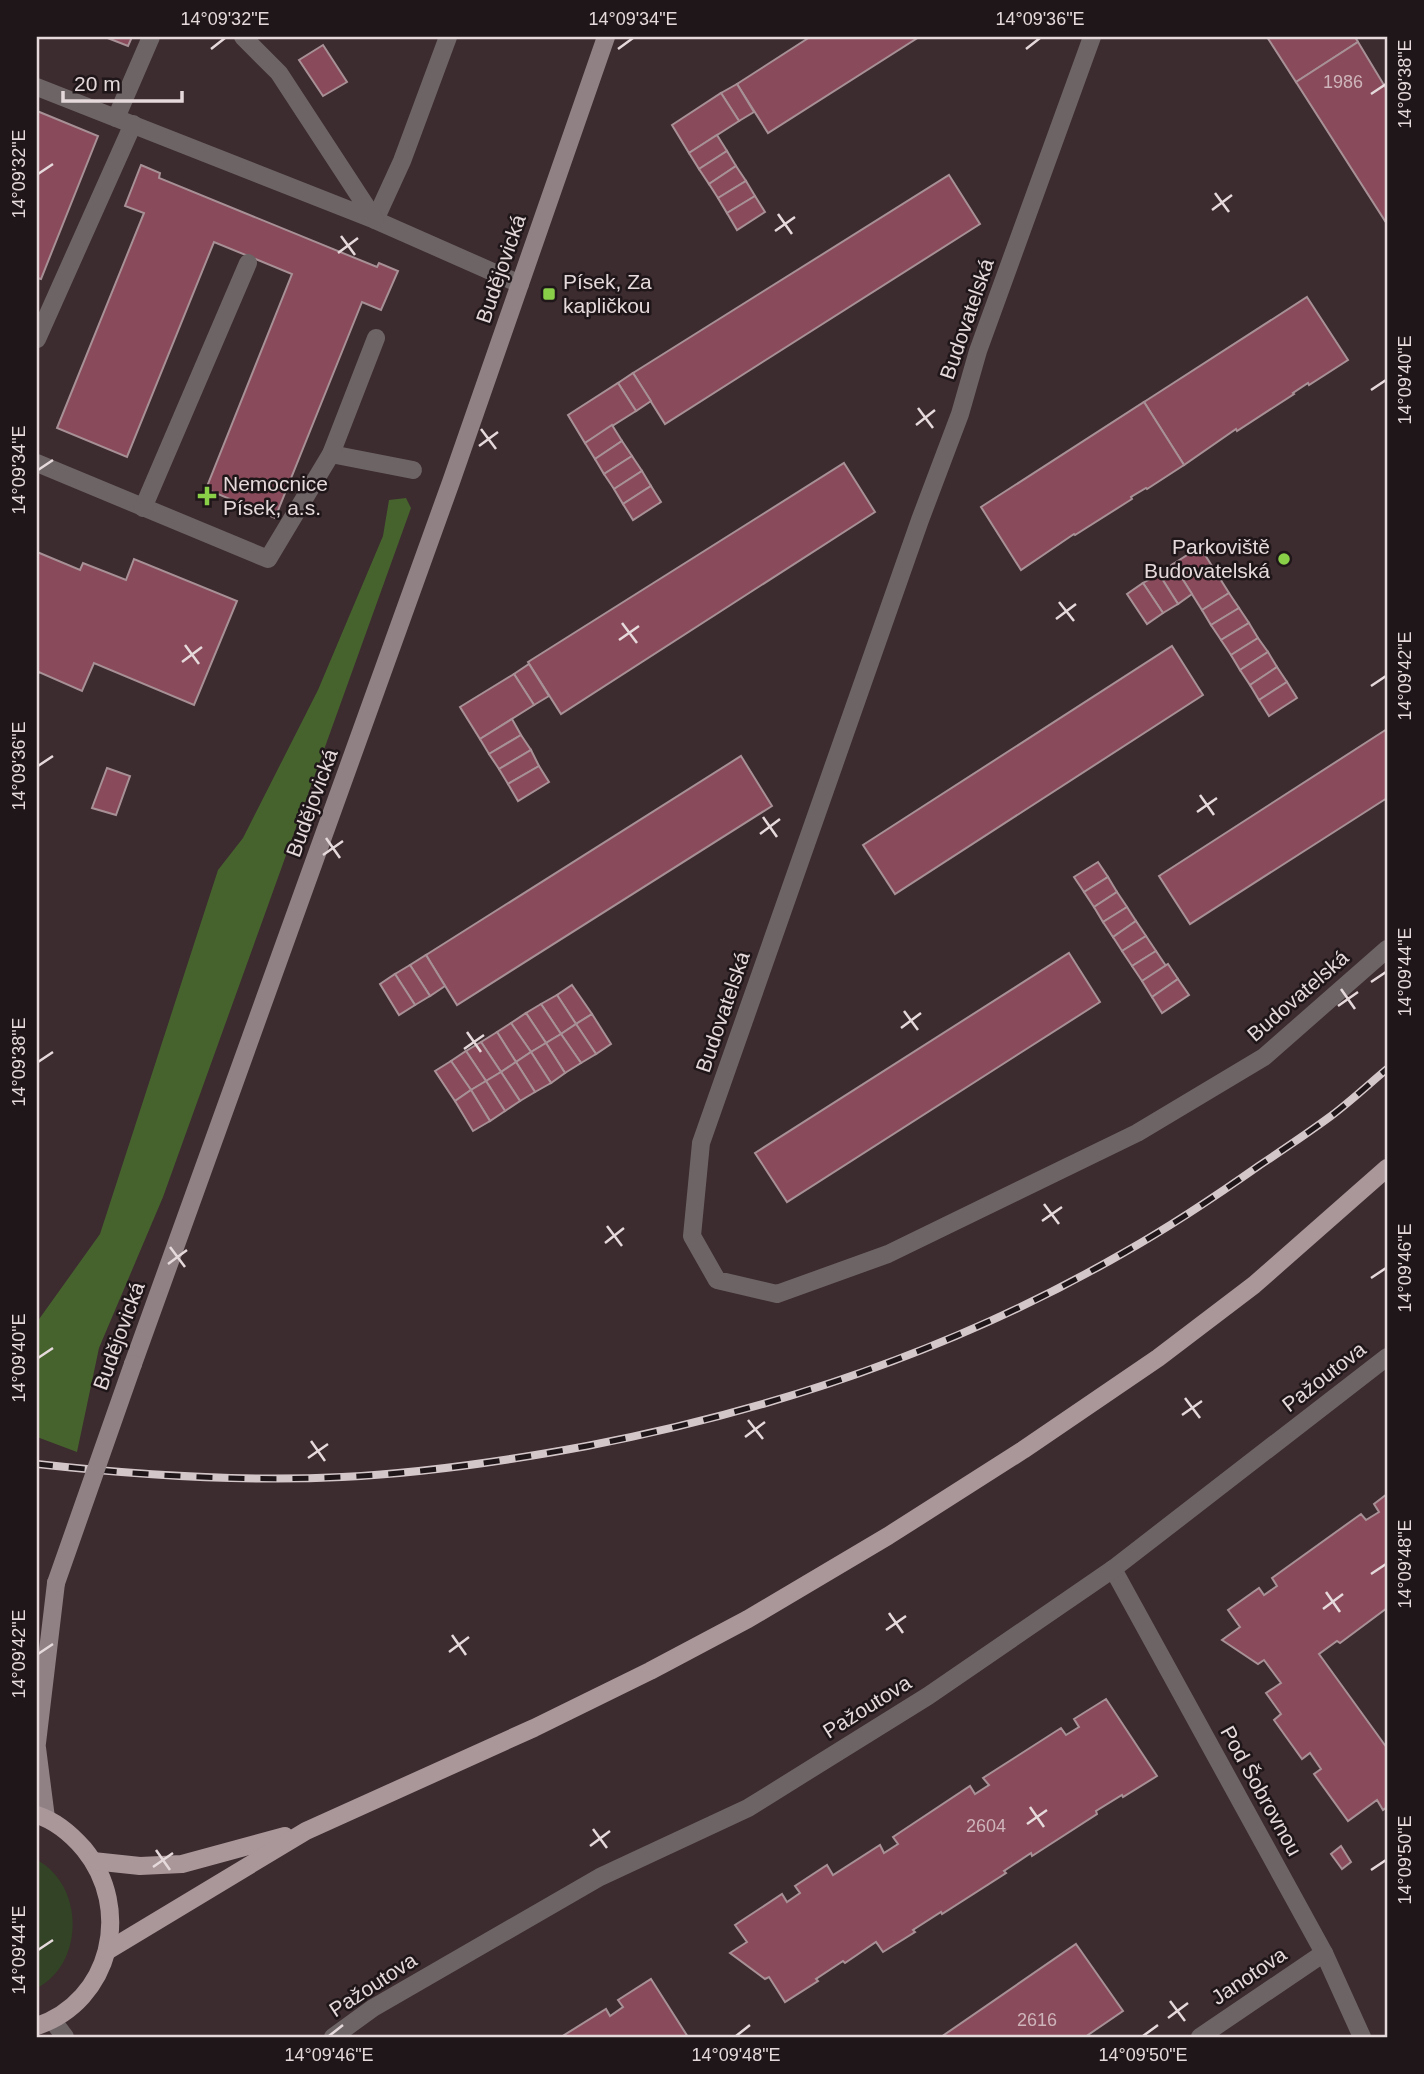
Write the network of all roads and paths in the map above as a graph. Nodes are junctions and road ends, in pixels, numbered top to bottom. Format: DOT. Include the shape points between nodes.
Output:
graph roads {
  1 [pos="151,37"];
  2 [pos="243,37"];
  3 [pos="448,37"];
  4 [pos="606,37"];
  5 [pos="1092,37"];
  6 [pos="37,87"];
  7 [pos="124,121"];
  8 [pos="375,220"];
  9 [pos="248,263"];
  10 [pos="520,284"];
  11 [pos="376,338"];
  12 [pos="37,339"];
  13 [pos="331,454"];
  14 [pos="37,463"];
  15 [pos="413,470"];
  16 [pos="144,508"];
  17 [pos="1387,949"];
  18 [pos="1387,1168"];
  19 [pos="1387,1357"];
  20 [pos="1114,1569"];
  21 [pos="56,1583"];
  22 [pos="37,1624"];
  23 [pos="37,1745"];
  24 [pos="41,1816"];
  25 [pos="306,1831"];
  26 [pos="93,1861"];
  27 [pos="107,1951"];
  28 [pos="1324,1953"];
  29 [pos="45,2023"];
  30 [pos="65,2037"];
  31 [pos="333,2037"];
  32 [pos="1200,2037"];
  33 [pos="1362,2037"];
  1 -- 7 [label="street"];
  2 -- 8 [label="street" via="279,73"];
  3 -- 8 [label="street"];
  4 -- 10 [label="street, Budějovická"];
  5 -- 17 [label="street, Budovatelská" via="701,1143 692,1236 717,1280 777,1294 888,1254 1137,1133 1264,1057"];
  6 -- 7 [label="street"];
  7 -- 8 [label="street"];
  7 -- 12 [label="street"];
  8 -- 10 [label="street"];
  9 -- 16 [label="street"];
  10 -- 21 [label="street, Budějovická, bridge"];
  11 -- 13 [label="street"];
  13 -- 15 [label="street"];
  13 -- 16 [label="street" via="268,559"];
  14 -- 16 [label="street"];
  18 -- 25 [label="main road" via="1254,1285 1158,1358 888,1536 650,1671"];
  19 -- 20 [label="street, Pažoutova"];
  20 -- 28 [label="street, Pod Šobrovnou"];
  20 -- 31 [label="street, Pažoutova" via="928,1696 748,1808 600,1877 373,2008"];
  21 -- 22 [label="street, Budějovická"];
  21 -- 23 [label="street, Budějovická"];
  23 -- 24 [label="street, Budějovická"];
  24 -- 26 [label="main road" via="73,1836"];
  25 -- 26 [label="main road" via="182,1864"];
  25 -- 27 [label="main road"];
  26 -- 27 [label="main road" via="110,1911"];
  27 -- 29 [label="main road" via="95,1979 77,2003"];
  28 -- 32 [label="street, Janotova"];
  28 -- 33 [label="street, Pod Šobrovnou"];
  29 -- 30 [label="street"];
}
